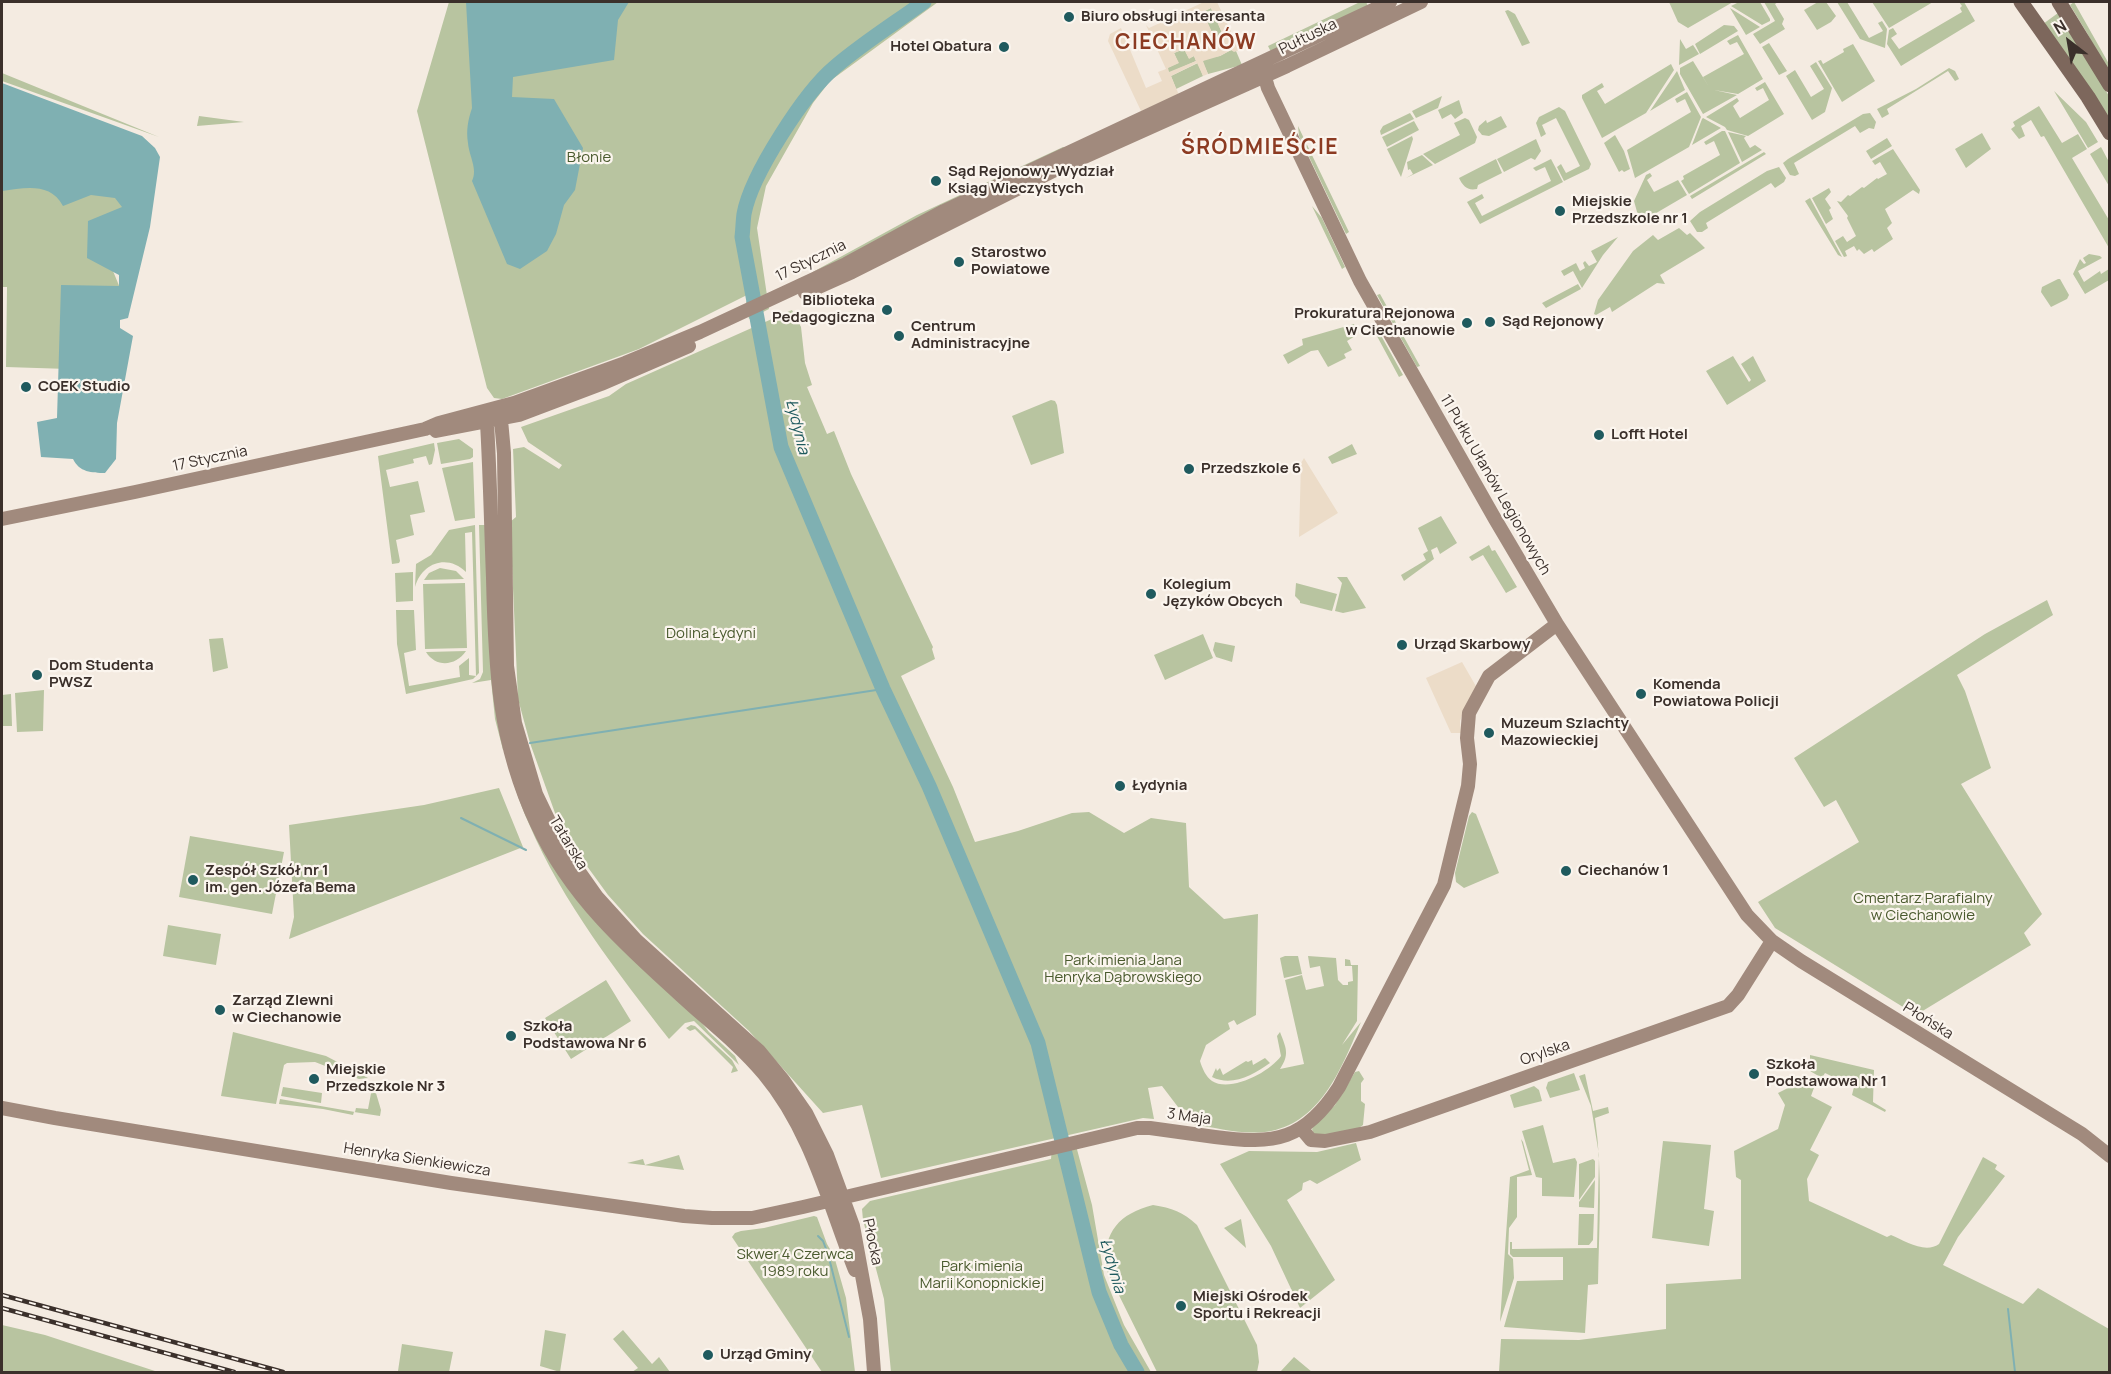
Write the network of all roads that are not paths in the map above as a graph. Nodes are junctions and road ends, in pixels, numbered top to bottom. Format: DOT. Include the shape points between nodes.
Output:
graph roads {
  1 [pos="1390,2"];
  2 [pos="1421,2"];
  3 [pos="2020,2"];
  4 [pos="2059,2"];
  5 [pos="1263,70"];
  6 [pos="2109,85"];
  7 [pos="1141,126"];
  8 [pos="2109,133"];
  9 [pos="492,418"];
  10 [pos="2,519"];
  11 [pos="1557,624"];
  12 [pos="1738,903"];
  13 [pos="1772,941"];
  14 [pos="2,1108"];
  15 [pos="1301,1128"];
  16 [pos="2109,1156"];
  17 [pos="843,1198"];
  18 [pos="829,1202"];
  19 [pos="865,1294"];
  20 [pos="874,1372"];
  1 -- 5 [label="street, Pułtuska"];
  2 -- 5 [label="street, Pułtuska"];
  3 -- 8 [label="main road"];
  4 -- 6 [label="main road"];
  5 -- 7 [label="street, Pułtuska"];
  5 -- 11 [label="street, 11 Pułku Ułanów Legionowych" via="1271,95 1368,296"];
  7 -- 9 [label="street, 17 Stycznia" via="944,211 739,319 514,403"];
  9 -- 10 [label="street, 17 Stycznia" via="439,432 425,429"];
  9 -- 17 [label="street, Tatarska" via="504,453 505,631 510,696 528,774 547,821 580,874 617,920 746,1038 778,1074 818,1133"];
  9 -- 18 [label="street, Tatarska" via="500,704 518,777 537,826 570,880 608,927 738,1047 775,1088 796,1120"];
  11 -- 12 [label="street, 11 Pułku Ułanów Legionowych"];
  11 -- 15 [label="street, 3 Maja" via="1489,676 1469,713 1470,764 1444,885 1339,1087 1327,1106"];
  12 -- 13 [label="street, Płońska"];
  13 -- 15 [label="street, Orylska" via="1728,1006 1370,1132 1325,1141 1311,1140"];
  13 -- 16 [label="street, Płońska" via="2082,1134"];
  14 -- 18 [label="street, Henryka Sienkiewicza" via="451,1183 684,1216 752,1218"];
  15 -- 17 [label="street, 3 Maja" via="1282,1137 1248,1141 1137,1128"];
  17 -- 18 [label="street, 3 Maja"];
  17 -- 19 [label="street, Płocka" via="857,1240"];
  18 -- 19 [label="street, Płocka"];
  19 -- 20 [label="street, Płocka"];
}
